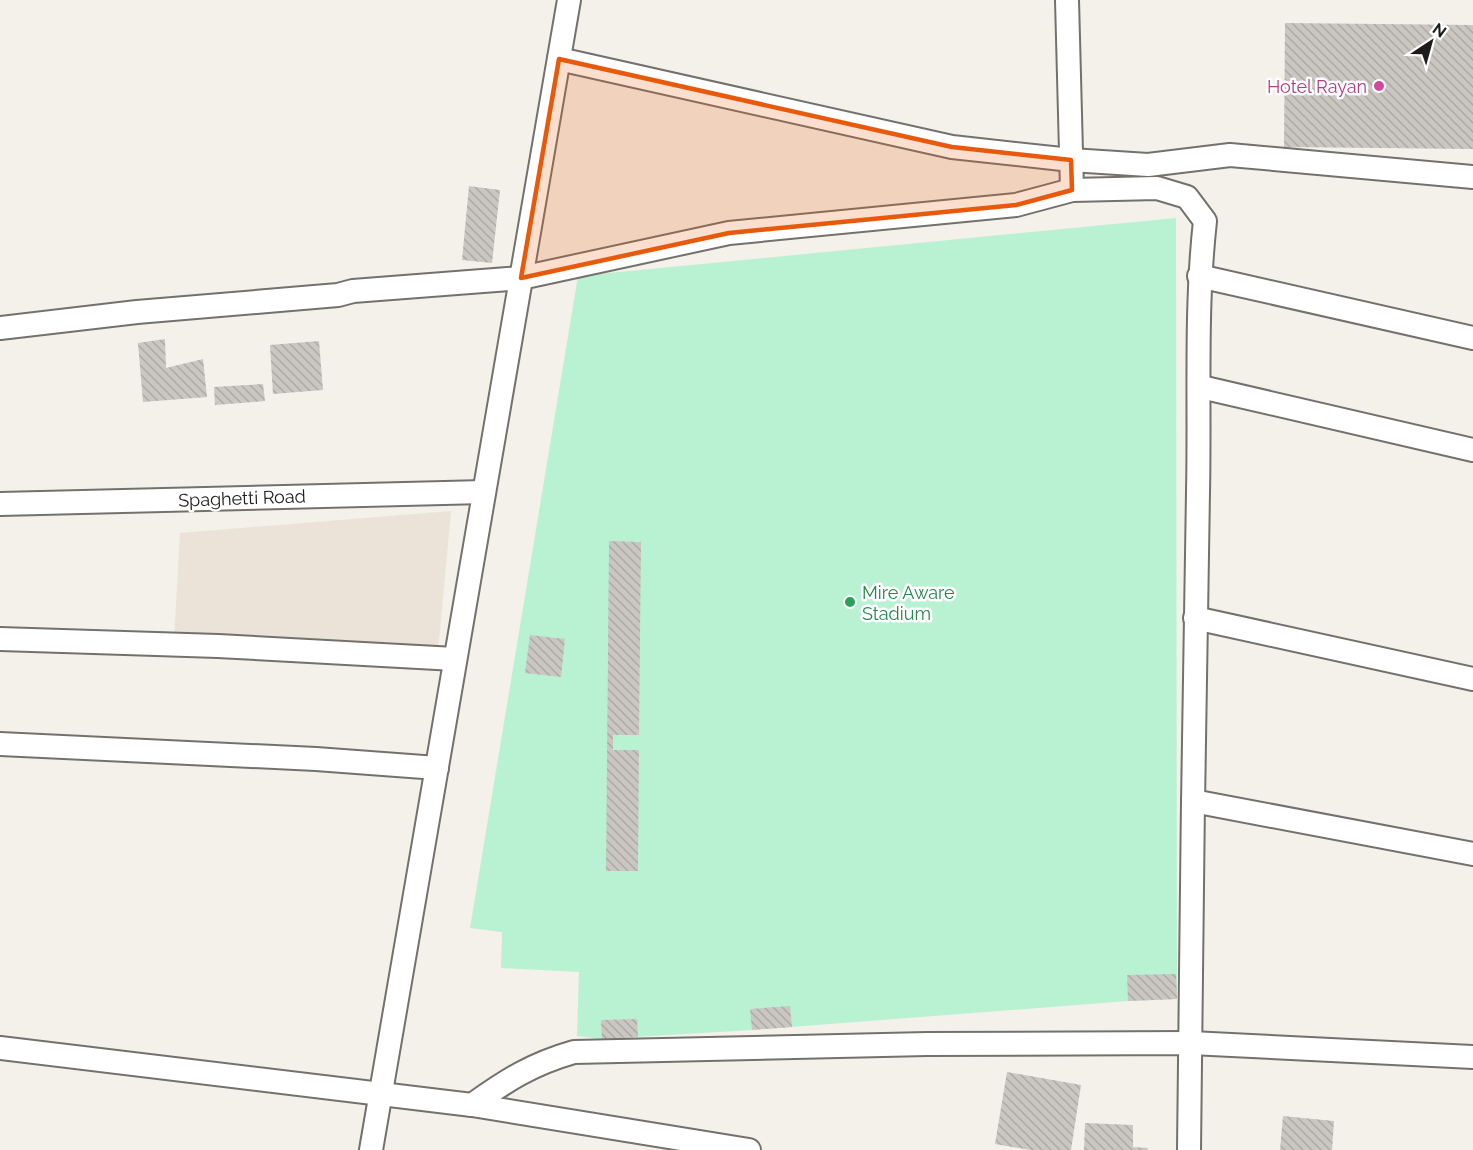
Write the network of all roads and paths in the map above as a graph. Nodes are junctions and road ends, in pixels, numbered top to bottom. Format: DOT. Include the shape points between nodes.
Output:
graph roads {
  1 [pos="569,0"];
  2 [pos="1067,0"];
  3 [pos="559,59"];
  4 [pos="1071,160"];
  5 [pos="1473,177"];
  6 [pos="1072,189"];
  7 [pos="1199,276"];
  8 [pos="521,278"];
  9 [pos="0,328"];
  10 [pos="1473,338"];
  11 [pos="1201,387"];
  12 [pos="1473,450"];
  13 [pos="484,492"];
  14 [pos="0,504"];
  15 [pos="1195,618"];
  16 [pos="0,639"];
  17 [pos="456,659"];
  18 [pos="1473,679"];
  19 [pos="0,744"];
  20 [pos="437,768"];
  21 [pos="1193,801"];
  22 [pos="1473,854"];
  23 [pos="1191,1043"];
  24 [pos="0,1048"];
  25 [pos="1473,1057"];
  26 [pos="381,1093"];
  27 [pos="472,1106"];
  28 [pos="371,1150"];
  29 [pos="749,1150"];
  30 [pos="1189,1150"];
  1 -- 3 [label="street"];
  2 -- 4 [label="street"];
  3 -- 4 [label="street" via="952,147"];
  3 -- 8 [label="street"];
  4 -- 5 [label="street" via="1148,165 1230,155"];
  4 -- 6 [label="street"];
  6 -- 7 [label="street" via="1157,188 1187,197 1205,221"];
  6 -- 8 [label="street" via="1016,205 729,233"];
  7 -- 10 [label="street"];
  7 -- 11 [label="street"];
  8 -- 9 [label="street" via="353,291"];
  8 -- 13 [label="street"];
  11 -- 12 [label="street"];
  11 -- 15 [label="street"];
  13 -- 14 [label="street, Spaghetti Road"];
  13 -- 17 [label="street"];
  15 -- 18 [label="street"];
  15 -- 21 [label="street"];
  16 -- 17 [label="street"];
  17 -- 20 [label="street"];
  19 -- 20 [label="street"];
  20 -- 26 [label="street"];
  21 -- 22 [label="street"];
  21 -- 23 [label="street"];
  23 -- 25 [label="street"];
  23 -- 27 [label="street" via="574,1052 516,1074"];
  23 -- 30 [label="street"];
  24 -- 26 [label="street"];
  26 -- 27 [label="street"];
  26 -- 28 [label="street"];
  27 -- 29 [label="street"];
}
